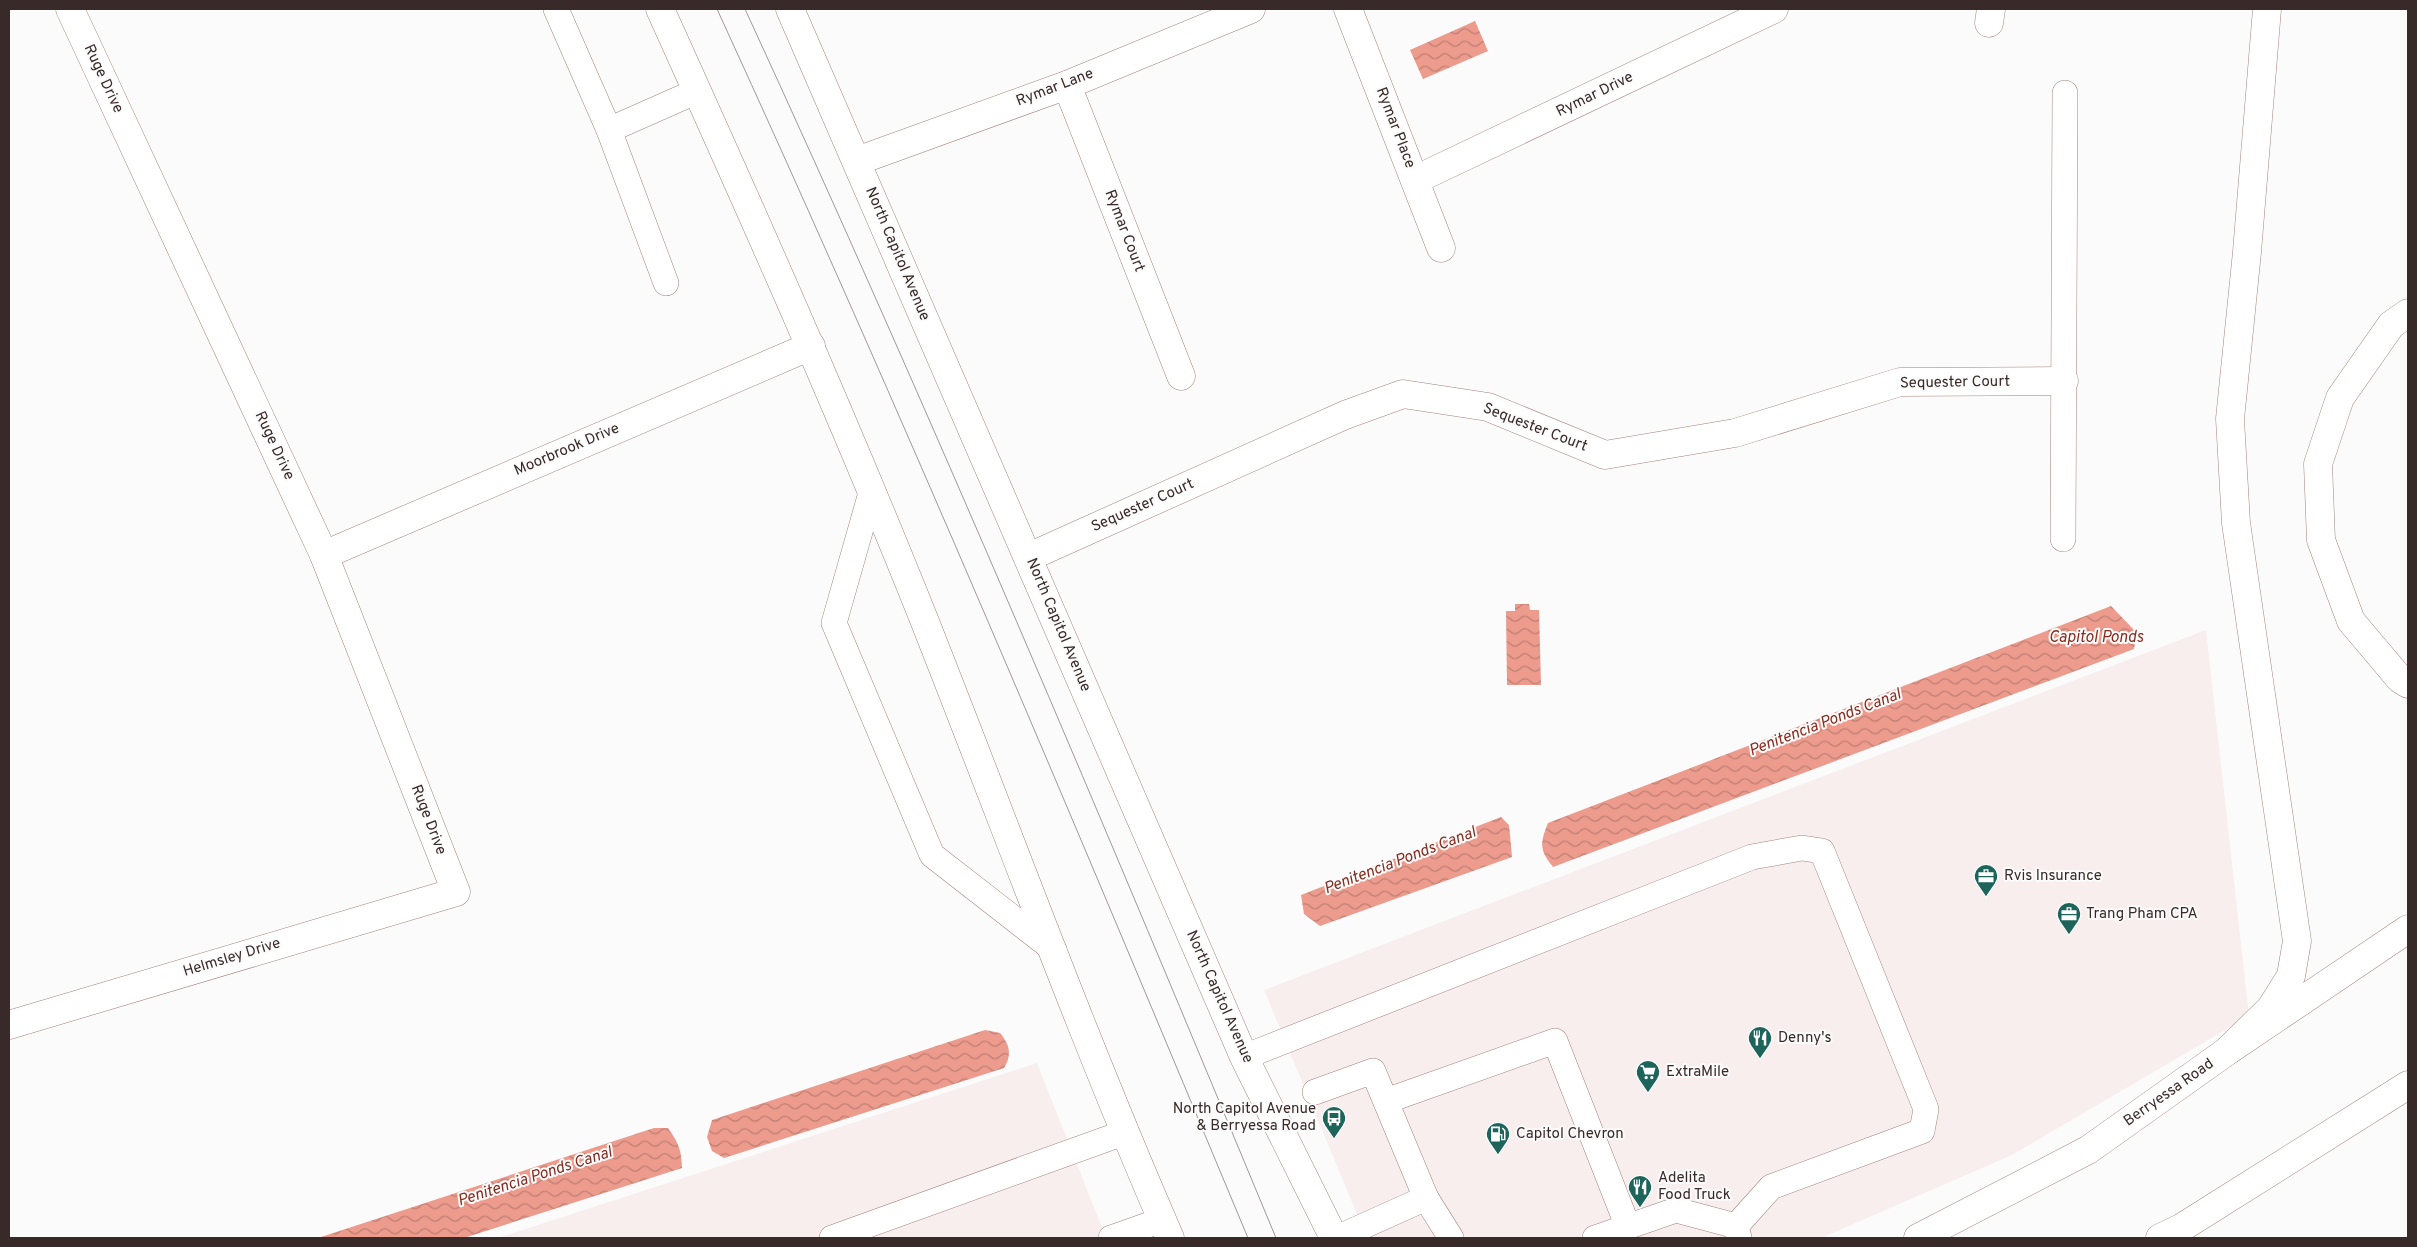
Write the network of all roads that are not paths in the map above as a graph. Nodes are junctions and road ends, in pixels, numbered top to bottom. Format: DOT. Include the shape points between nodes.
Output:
graph roads {
  1 [pos="70,9"];
  2 [pos="556,9"];
  3 [pos="660,9"];
  4 [pos="790,9"];
  5 [pos="1251,9"];
  6 [pos="1348,9"];
  7 [pos="1774,9"];
  8 [pos="2267,9"];
  9 [pos="1067,85"];
  10 [pos="697,91"];
  11 [pos="2065,93"];
  12 [pos="609,130"];
  13 [pos="857,161"];
  14 [pos="1415,180"];
  15 [pos="1441,248"];
  16 [pos="666,283"];
  17 [pos="2408,313"];
  18 [pos="810,346"];
  19 [pos="1181,376"];
  20 [pos="2064,381"];
  21 [pos="871,493"];
  22 [pos="2063,539"];
  23 [pos="324,554"];
  24 [pos="1029,557"];
  25 [pos="2408,684"];
  26 [pos="456,892"];
  27 [pos="2408,929"];
  28 [pos="1054,950"];
  29 [pos="9,1025"];
  30 [pos="2226,1052"];
  31 [pos="1244,1057"];
  32 [pos="2408,1085"];
  33 [pos="1315,1092"];
  34 [pos="1386,1101"];
  35 [pos="1126,1132"];
  36 [pos="1426,1198"];
  37 [pos="1628,1227"];
  38 [pos="1166,1229"];
  39 [pos="1737,1232"];
  40 [pos="832,1238"];
  41 [pos="1112,1238"];
  42 [pos="1336,1238"];
  43 [pos="1451,1238"];
  44 [pos="1595,1238"];
  45 [pos="1918,1238"];
  46 [pos="2160,1238"];
  1 -- 23 [label="main road, Ruge Drive"];
  2 -- 12 [label="lane"];
  3 -- 10 [label="main road"];
  4 -- 13 [label="main road, North Capitol Avenue"];
  5 -- 9 [label="main road, Rymar Lane"];
  6 -- 14 [label="main road, Rymar Place"];
  7 -- 14 [label="main road, Rymar Drive"];
  8 -- 30 [label="main road" via="2230,419 2236,523 2296,941 2291,976 2271,1008"];
  9 -- 13 [label="main road, Rymar Lane"];
  9 -- 19 [label="main road, Rymar Court"];
  10 -- 12 [label="lane"];
  10 -- 18 [label="main road"];
  11 -- 20 [label="lane"];
  12 -- 16 [label="lane"];
  13 -- 24 [label="main road, North Capitol Avenue"];
  14 -- 15 [label="main road, Rymar Place"];
  17 -- 25 [label="main road" via="2391,325 2340,398 2318,464 2321,540 2351,620 2400,679"];
  18 -- 21 [label="main road"];
  18 -- 23 [label="main road, Moorbrook Drive"];
  20 -- 22 [label="lane"];
  20 -- 24 [label="main road, Sequester Court" via="1900,382 1735,434 1604,455 1488,407 1403,394 1345,415"];
  21 -- 28 [label="main road"];
  21 -- 28 [label="lane" via="834,623 932,854"];
  23 -- 26 [label="main road, Ruge Drive"];
  24 -- 31 [label="main road, North Capitol Avenue"];
  26 -- 29 [label="main road, Helmsley Drive"];
  27 -- 30 [label="main road, Berryessa Road"];
  28 -- 35 [label="main road"];
  30 -- 45 [label="main road, Berryessa Road" via="2088,1150"];
  31 -- 39 [label="lane" via="1752,857 1802,848 1822,852 1926,1109 1922,1131 1771,1187"];
  31 -- 42 [label="main road, North Capitol Avenue"];
  32 -- 46 [label="main road" via="2190,1223"];
  33 -- 34 [label="lane" via="1373,1071"];
  34 -- 36 [label="lane"];
  34 -- 37 [label="lane" via="1555,1040"];
  35 -- 38 [label="main road"];
  35 -- 40 [label="lane"];
  36 -- 42 [label="lane"];
  36 -- 43 [label="lane"];
  37 -- 39 [label="lane" via="1676,1210"];
  37 -- 44 [label="lane"];
  38 -- 41 [label="lane"];
}
